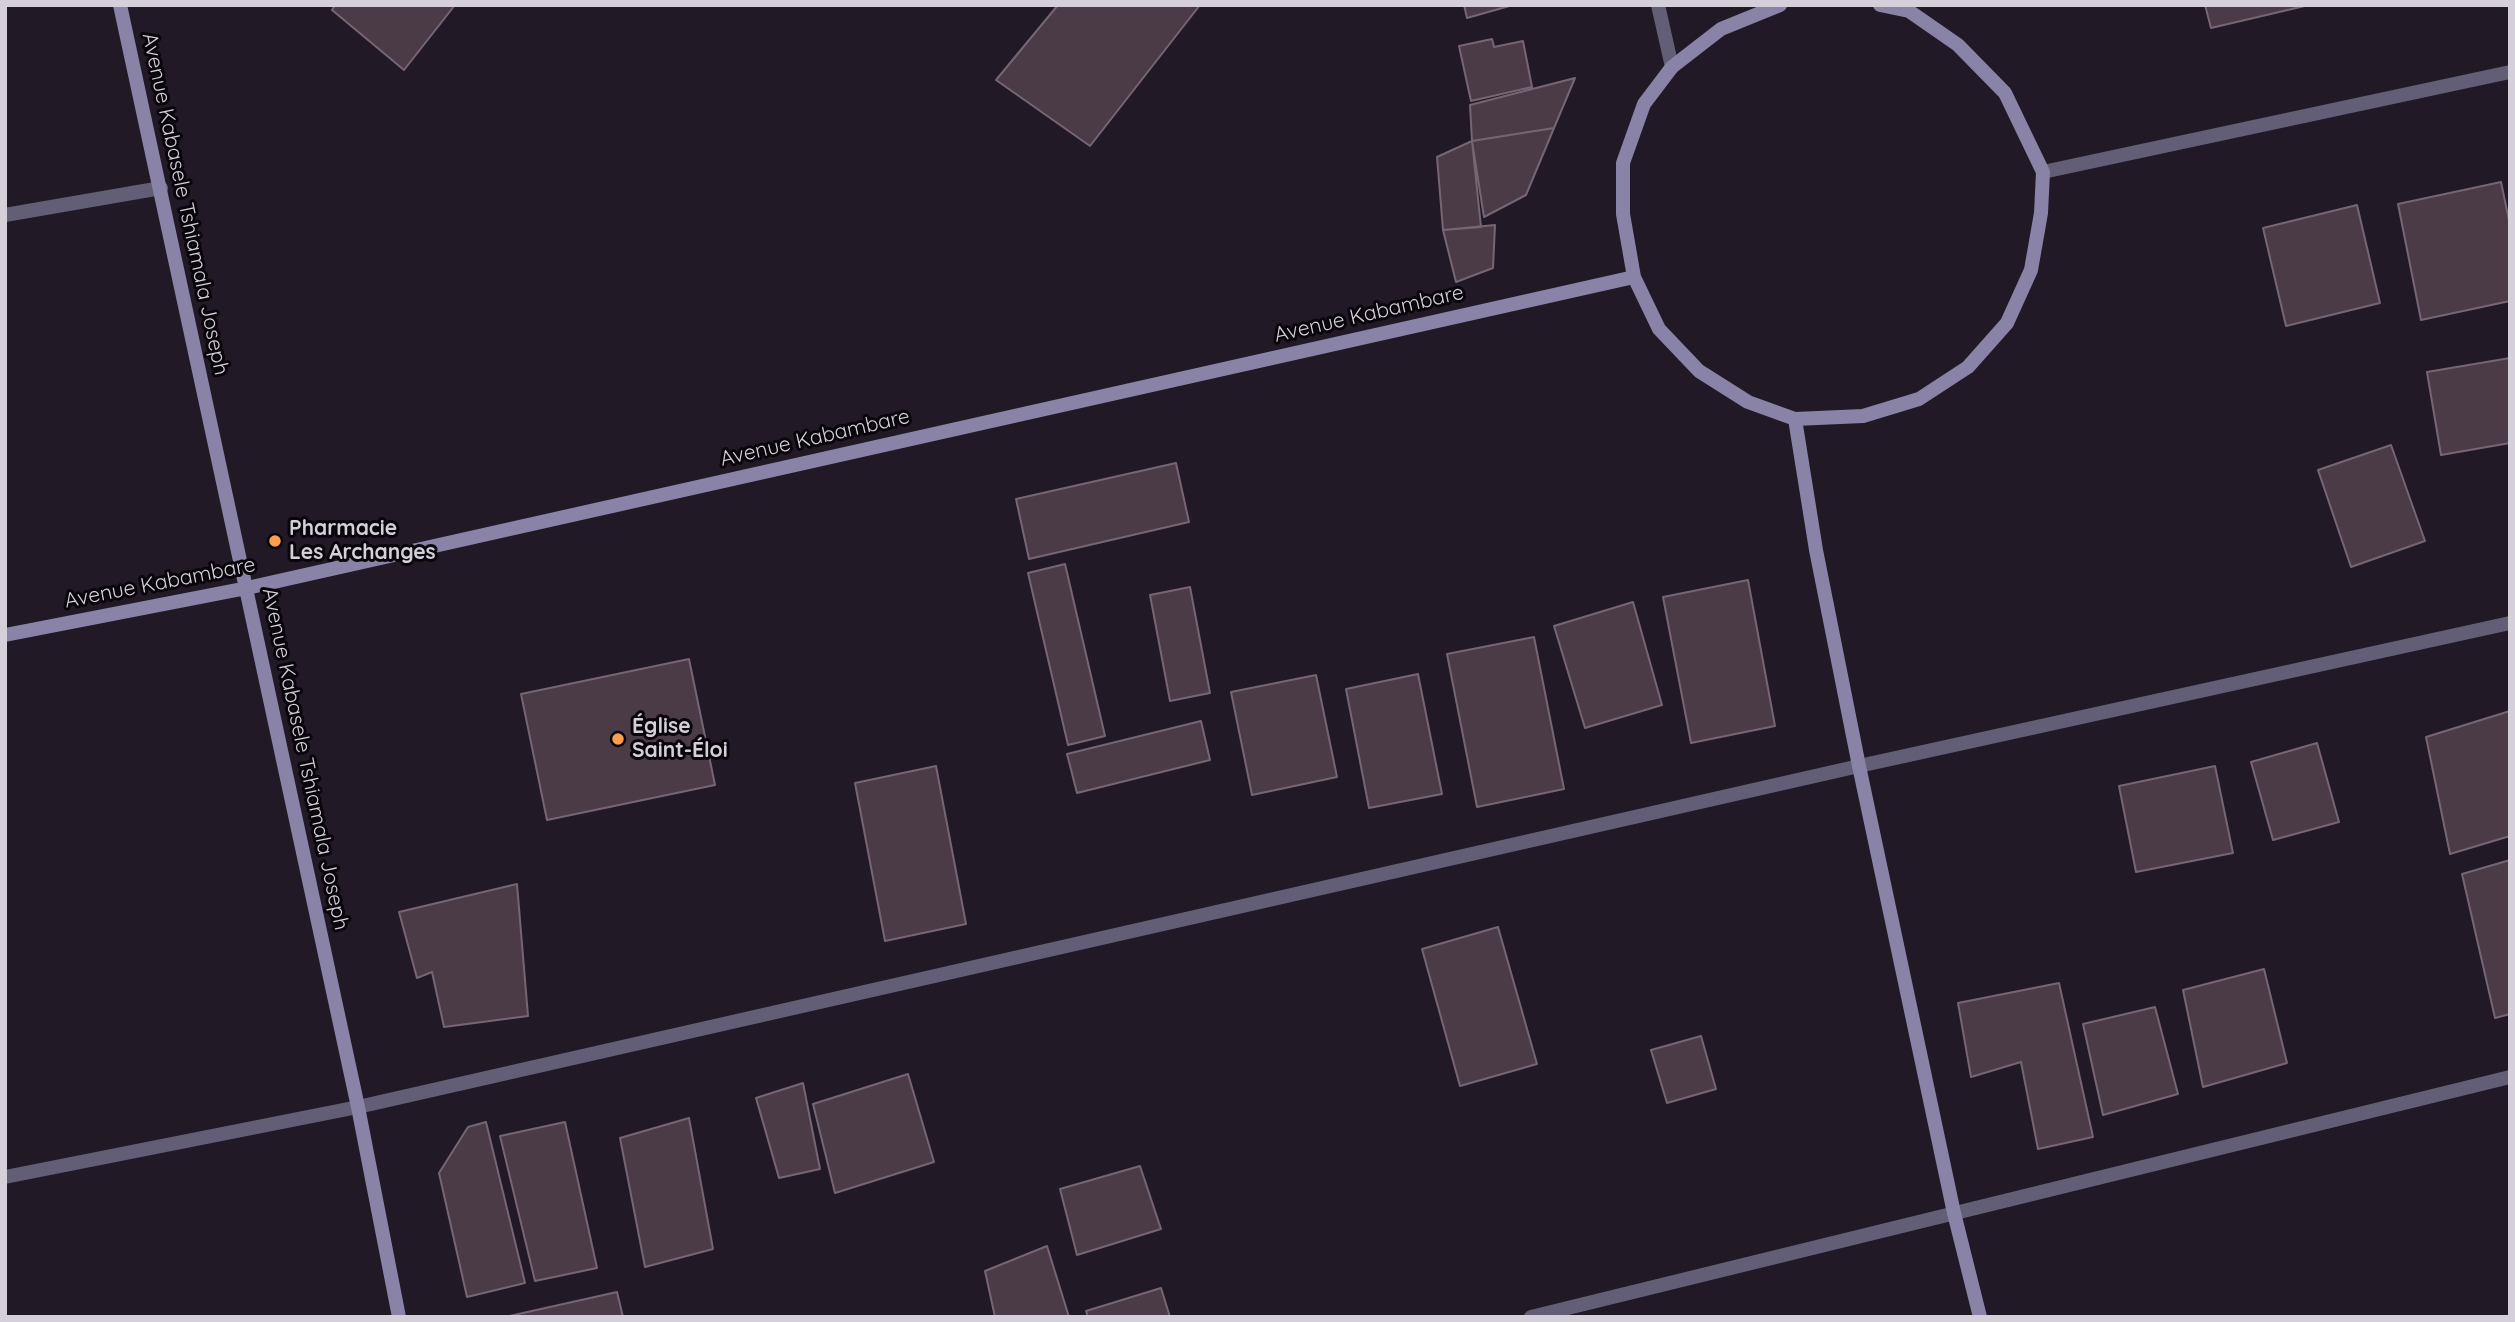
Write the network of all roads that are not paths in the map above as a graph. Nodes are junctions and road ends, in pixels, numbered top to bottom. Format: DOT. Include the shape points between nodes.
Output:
graph roads {
  1 [pos="120,5"];
  2 [pos="1658,5"];
  3 [pos="1780,5"];
  4 [pos="1880,5"];
  5 [pos="1672,67"];
  6 [pos="2510,72"];
  7 [pos="2043,172"];
  8 [pos="161,188"];
  9 [pos="5,215"];
  10 [pos="1634,277"];
  11 [pos="1795,419"];
  12 [pos="247,588"];
  13 [pos="2510,623"];
  14 [pos="5,635"];
  15 [pos="1859,766"];
  16 [pos="2510,1077"];
  17 [pos="358,1107"];
  18 [pos="5,1177"];
  19 [pos="1954,1213"];
  20 [pos="399,1317"];
  21 [pos="1531,1317"];
  22 [pos="1980,1317"];
  1 -- 8 [label="main road, Avenue Kabasele Tshiamala Joseph"];
  2 -- 5 [label="street"];
  3 -- 5 [label="main road" via="1721,29"];
  4 -- 7 [label="main road" via="1909,11 1977,64 2005,93"];
  5 -- 10 [label="main road" via="1644,104 1623,163 1623,214"];
  6 -- 7 [label="street"];
  7 -- 11 [label="main road" via="2031,270 2007,323 1968,367 1919,399 1863,416"];
  8 -- 9 [label="street"];
  8 -- 12 [label="main road, Avenue Kabasele Tshiamala Joseph"];
  10 -- 11 [label="main road" via="1659,328 1699,371 1748,402"];
  10 -- 12 [label="main road, Avenue Kabambare"];
  11 -- 15 [label="main road"];
  12 -- 14 [label="main road, Avenue Kabambare"];
  12 -- 17 [label="main road, Avenue Kabasele Tshiamala Joseph"];
  13 -- 15 [label="street"];
  15 -- 17 [label="street"];
  15 -- 19 [label="main road"];
  16 -- 19 [label="street"];
  17 -- 18 [label="street"];
  17 -- 20 [label="main road, Avenue Kabasele Tshiamala Joseph"];
  19 -- 21 [label="street"];
  19 -- 22 [label="main road"];
}
